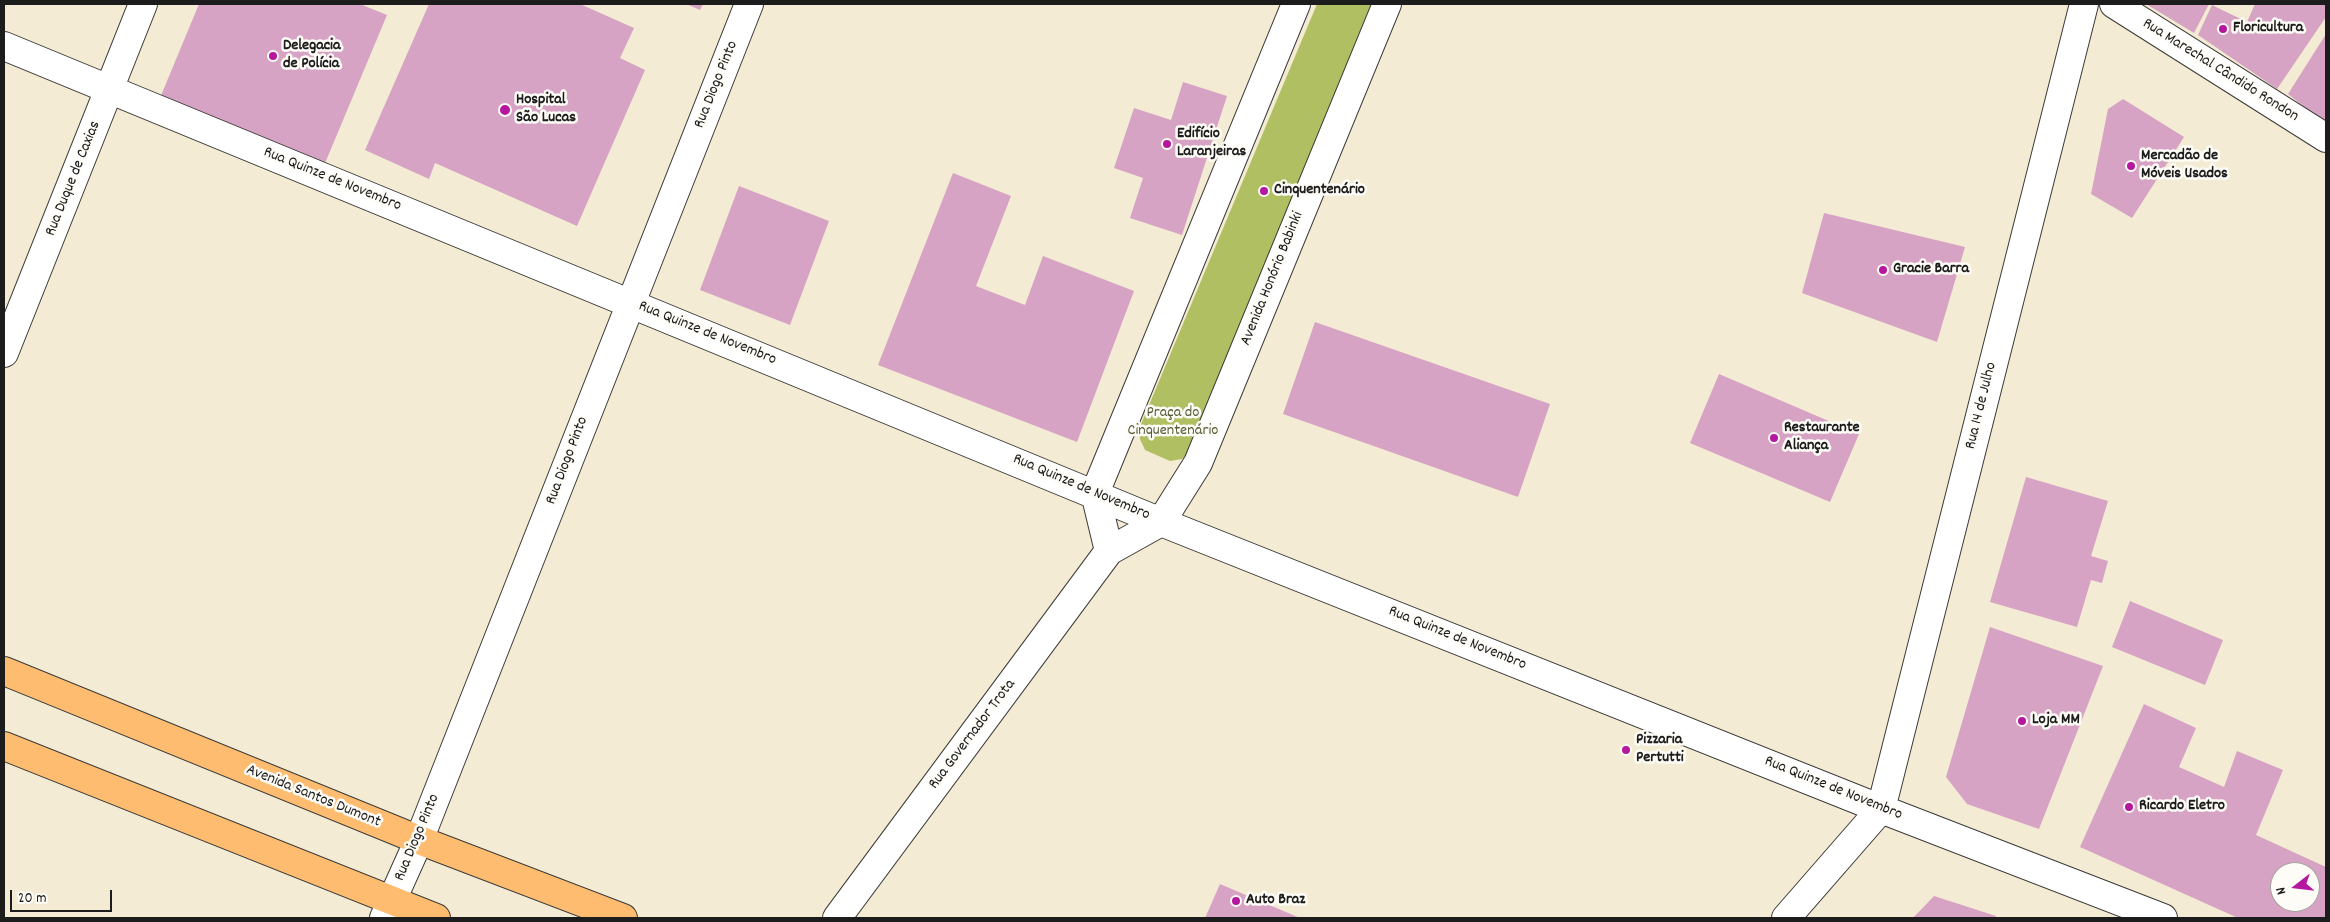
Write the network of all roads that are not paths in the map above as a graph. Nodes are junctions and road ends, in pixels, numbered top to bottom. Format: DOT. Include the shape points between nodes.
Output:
graph roads {
  1 [pos="144,4"];
  2 [pos="749,4"];
  3 [pos="1296,4"];
  4 [pos="1387,4"];
  5 [pos="2084,4"];
  6 [pos="2114,4"];
  7 [pos="4,46"];
  8 [pos="110,88"];
  9 [pos="2326,138"];
  10 [pos="630,302"];
  11 [pos="4,353"];
  12 [pos="1095,493"];
  13 [pos="1161,522"];
  14 [pos="1109,551"];
  15 [pos="4,671"];
  16 [pos="4,746"];
  17 [pos="1881,809"];
  18 [pos="419,840"];
  19 [pos="388,909"];
  20 [pos="436,918"];
  21 [pos="623,918"];
  22 [pos="836,918"];
  23 [pos="1786,918"];
  24 [pos="2163,918"];
  1 -- 8 [label="street, Rua Duque de Caxias"];
  2 -- 10 [label="street, Rua Diogo Pinto"];
  3 -- 12 [label="street"];
  4 -- 13 [label="street, Avenida Honório Babinki" via="1198,463"];
  5 -- 17 [label="street, Rua 14 de Julho"];
  6 -- 9 [label="street, Rua Marechal Cândido Rondon"];
  7 -- 8 [label="street, Rua Quinze de Novembro"];
  8 -- 10 [label="street, Rua Quinze de Novembro"];
  8 -- 11 [label="street, Rua Duque de Caxias"];
  10 -- 12 [label="street, Rua Quinze de Novembro"];
  10 -- 18 [label="street, Rua Diogo Pinto"];
  12 -- 13 [label="street, Rua Quinze de Novembro"];
  12 -- 14 [label="street"];
  13 -- 14 [label="street, Rua Governador Trota"];
  13 -- 17 [label="street, Rua Quinze de Novembro"];
  14 -- 22 [label="street, Rua Governador Trota"];
  15 -- 18 [label="main road, Avenida Santos Dumont"];
  16 -- 19 [label="main road"];
  17 -- 23 [label="street"];
  17 -- 24 [label="street, Rua Quinze de Novembro"];
  18 -- 19 [label="street, Rua Diogo Pinto"];
  18 -- 21 [label="main road, Avenida Santos Dumont"];
  19 -- 20 [label="main road"];
}
